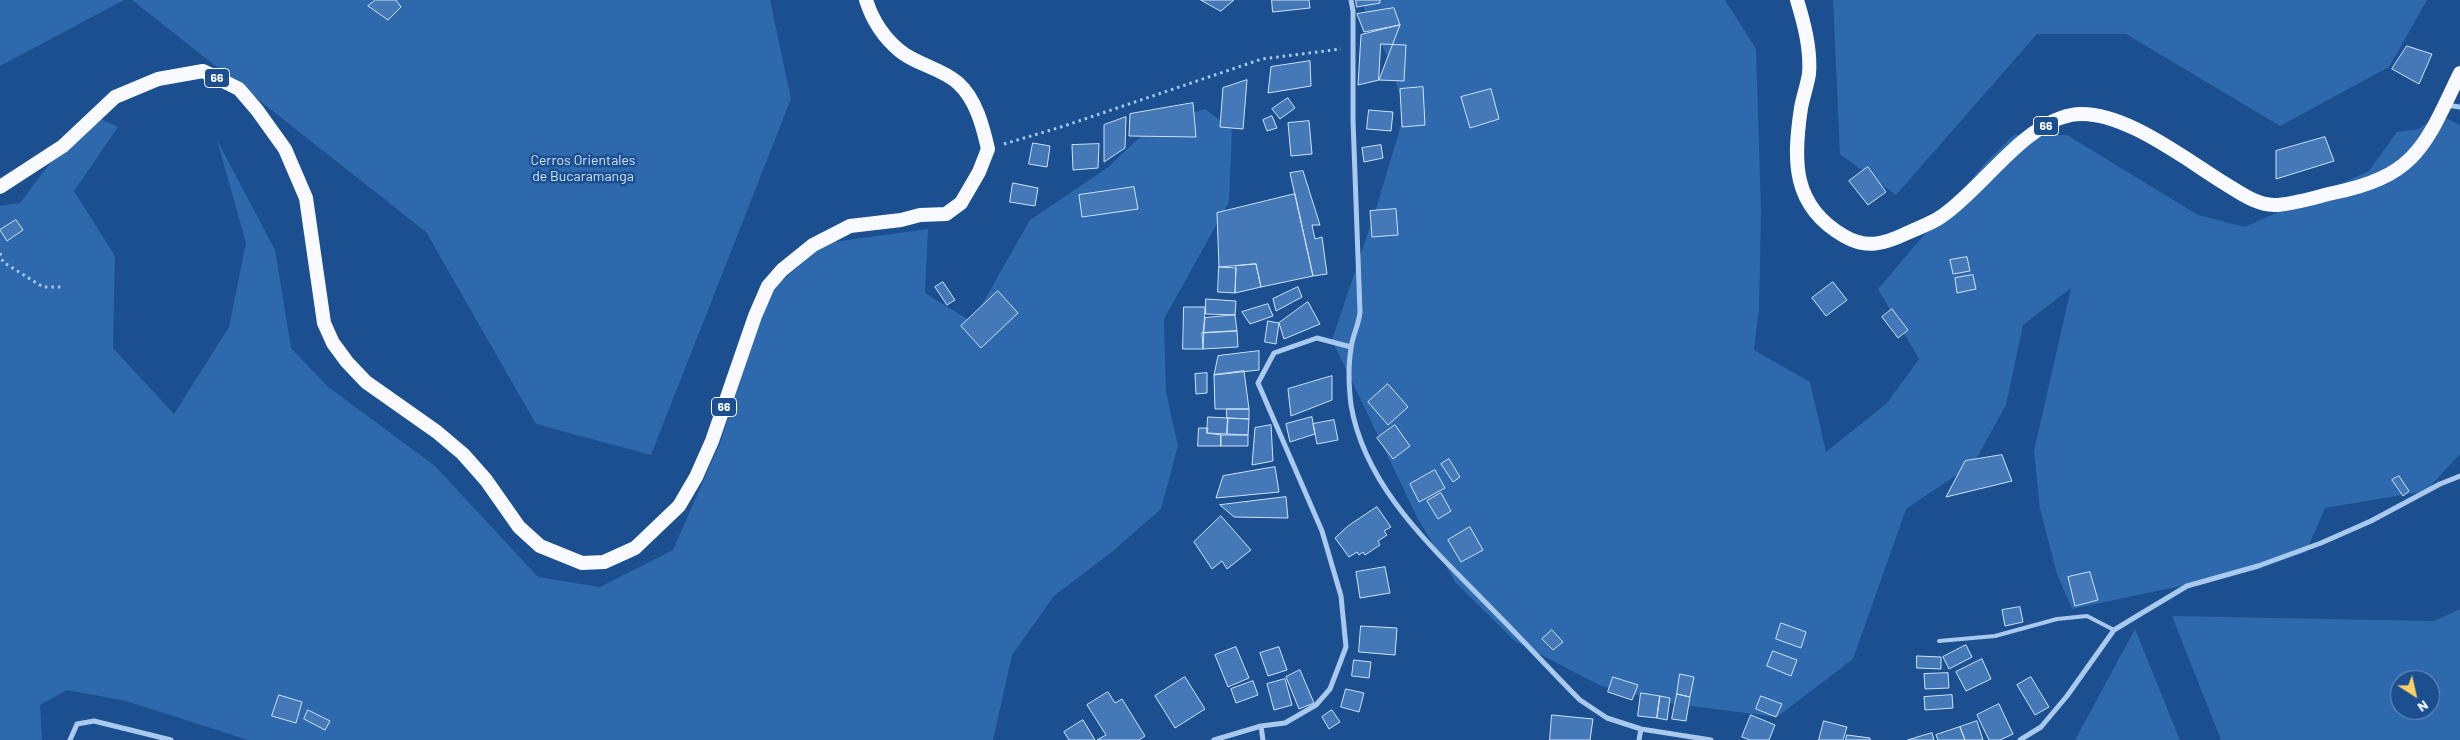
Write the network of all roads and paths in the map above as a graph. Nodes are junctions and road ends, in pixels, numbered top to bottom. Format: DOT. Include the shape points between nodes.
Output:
graph roads {
  1 [pos="866,0"];
  2 [pos="1351,0"];
  3 [pos="1797,0"];
  4 [pos="1352,48"];
  5 [pos="2460,73"];
  6 [pos="2444,105"];
  7 [pos="2460,107"];
  8 [pos="988,149"];
  9 [pos="0,187"];
  10 [pos="0,253"];
  11 [pos="62,287"];
  12 [pos="1351,347"];
  13 [pos="2460,476"];
  14 [pos="2114,630"];
  15 [pos="1940,641"];
  16 [pos="1261,726"];
  17 [pos="1641,729"];
  18 [pos="70,740"];
  19 [pos="171,740"];
  20 [pos="1214,740"];
  21 [pos="1263,740"];
  22 [pos="1639,740"];
  23 [pos="1711,740"];
  24 [pos="2020,740"];
  1 -- 8 [label="highway" via="882,33 900,52 958,83 971,99"];
  2 -- 4 [label="street"];
  3 -- 6 [label="highway, 66" via="1808,44 1809,74 1796,148 1800,186 1811,204 1835,230 1869,245 1881,244 1941,217 2026,140 2049,124 2070,116 2091,113 2132,127 2249,199 2274,205 2347,190 2388,175 2418,152"];
  4 -- 8 [label="path" via="1262,59"];
  4 -- 12 [label="street" via="1360,312"];
  5 -- 6 [label="highway, 66"];
  6 -- 7 [label="street"];
  8 -- 9 [label="highway, 66" via="961,203 946,214 850,226 813,244 782,270 768,286 712,441 679,506 636,548 604,562 589,563 540,546 519,527 464,454 366,382 347,362 324,323 306,198 285,149 239,89 203,71 158,79 115,97 63,146"];
  10 -- 11 [label="path" via="3,262 43,287"];
  12 -- 16 [label="street" via="1317,338 1274,353 1258,383 1322,532 1341,596 1346,647 1330,689 1316,705 1285,723"];
  12 -- 17 [label="street" via="1351,404 1358,437 1377,476 1427,543 1580,700 1607,718"];
  13 -- 14 [label="street" via="2321,543 2258,566 2187,586"];
  14 -- 15 [label="lane" via="2087,616 2057,619 1995,636"];
  14 -- 24 [label="street" via="2041,727"];
  16 -- 20 [label="street"];
  16 -- 21 [label="street"];
  17 -- 22 [label="street"];
  17 -- 23 [label="street"];
  18 -- 19 [label="street" via="77,724 94,721"];
}
